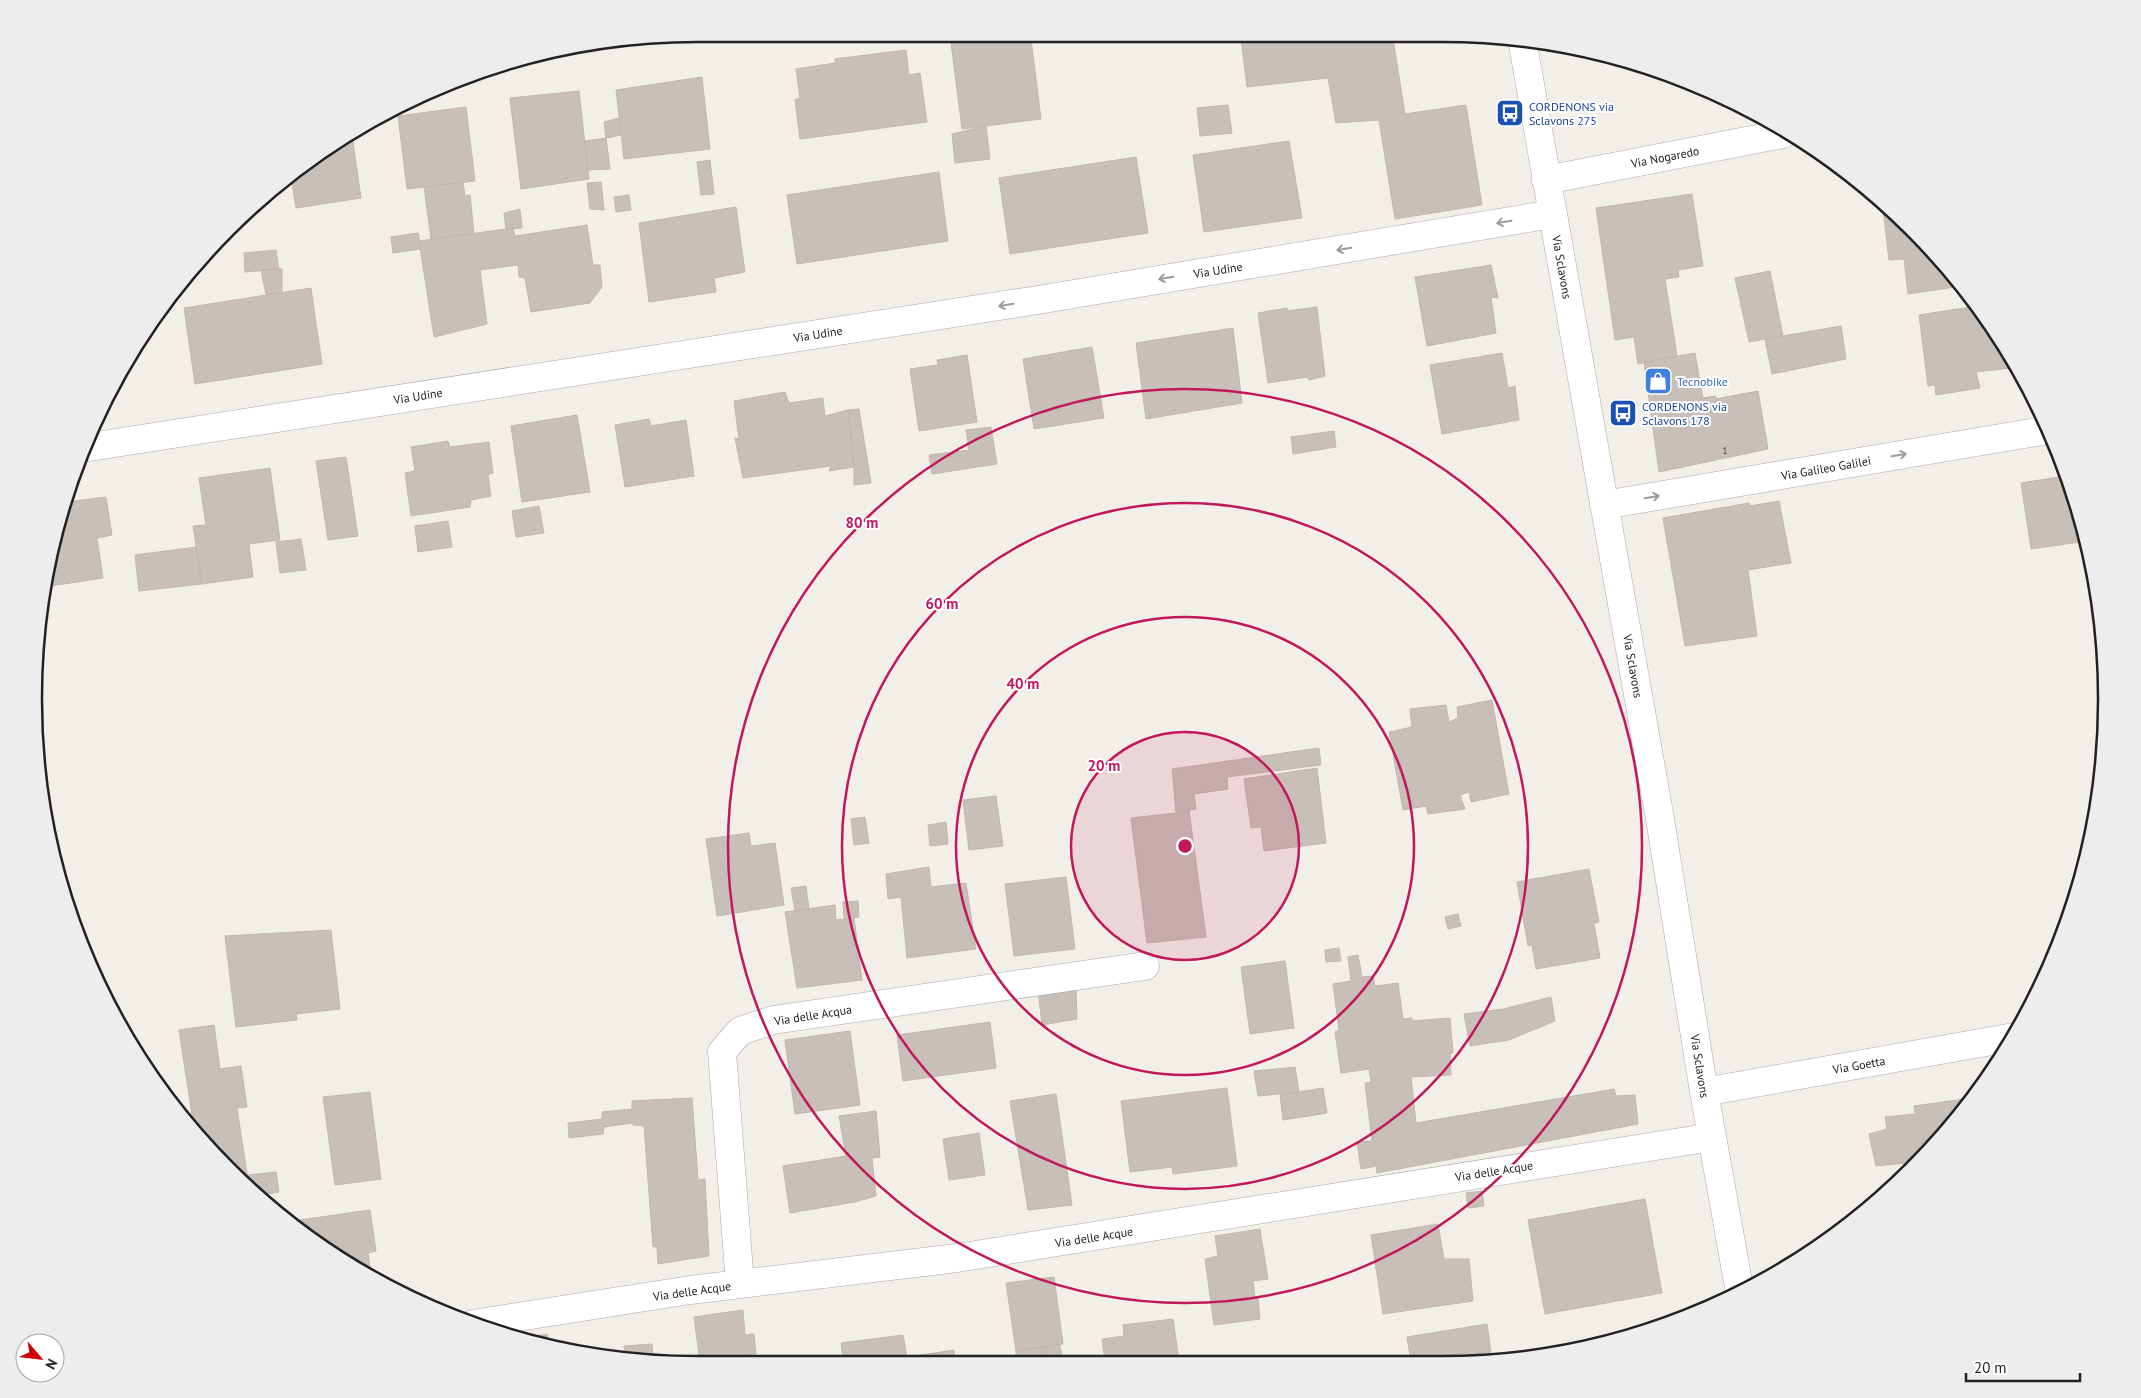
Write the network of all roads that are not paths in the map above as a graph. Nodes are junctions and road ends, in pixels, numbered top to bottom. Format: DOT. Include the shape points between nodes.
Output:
graph roads {
  1 [pos="1523,48"];
  2 [pos="1778,135"];
  3 [pos="1546,180"];
  4 [pos="1552,214"];
  5 [pos="2041,431"];
  6 [pos="93,446"];
  7 [pos="1604,505"];
  8 [pos="1145,966"];
  9 [pos="2004,1039"];
  10 [pos="1704,1092"];
  11 [pos="1712,1137"];
  12 [pos="740,1284"];
  13 [pos="1738,1285"];
  14 [pos="490,1321"];
  1 -- 3 [label="street, Via Sclavons"];
  2 -- 3 [label="street, Via Nogaredo"];
  3 -- 4 [label="street, Via Sclavons"];
  4 -- 6 [label="street, Via Udine, one-way" via="1044,299"];
  4 -- 7 [label="street, Via Sclavons"];
  7 -- 5 [label="street, Via Galileo Galilei, one-way"];
  7 -- 10 [label="street, Via Sclavons" via="1660,818"];
  8 -- 12 [label="street, Via delle Acqua" via="773,1020 740,1031 722,1052"];
  9 -- 10 [label="street, Via Goetta"];
  10 -- 11 [label="street, Via Sclavons"];
  11 -- 12 [label="street, Via delle Acque" via="957,1258"];
  11 -- 13 [label="street, Via Sclavons"];
  12 -- 14 [label="street, Via delle Acque"];
}
